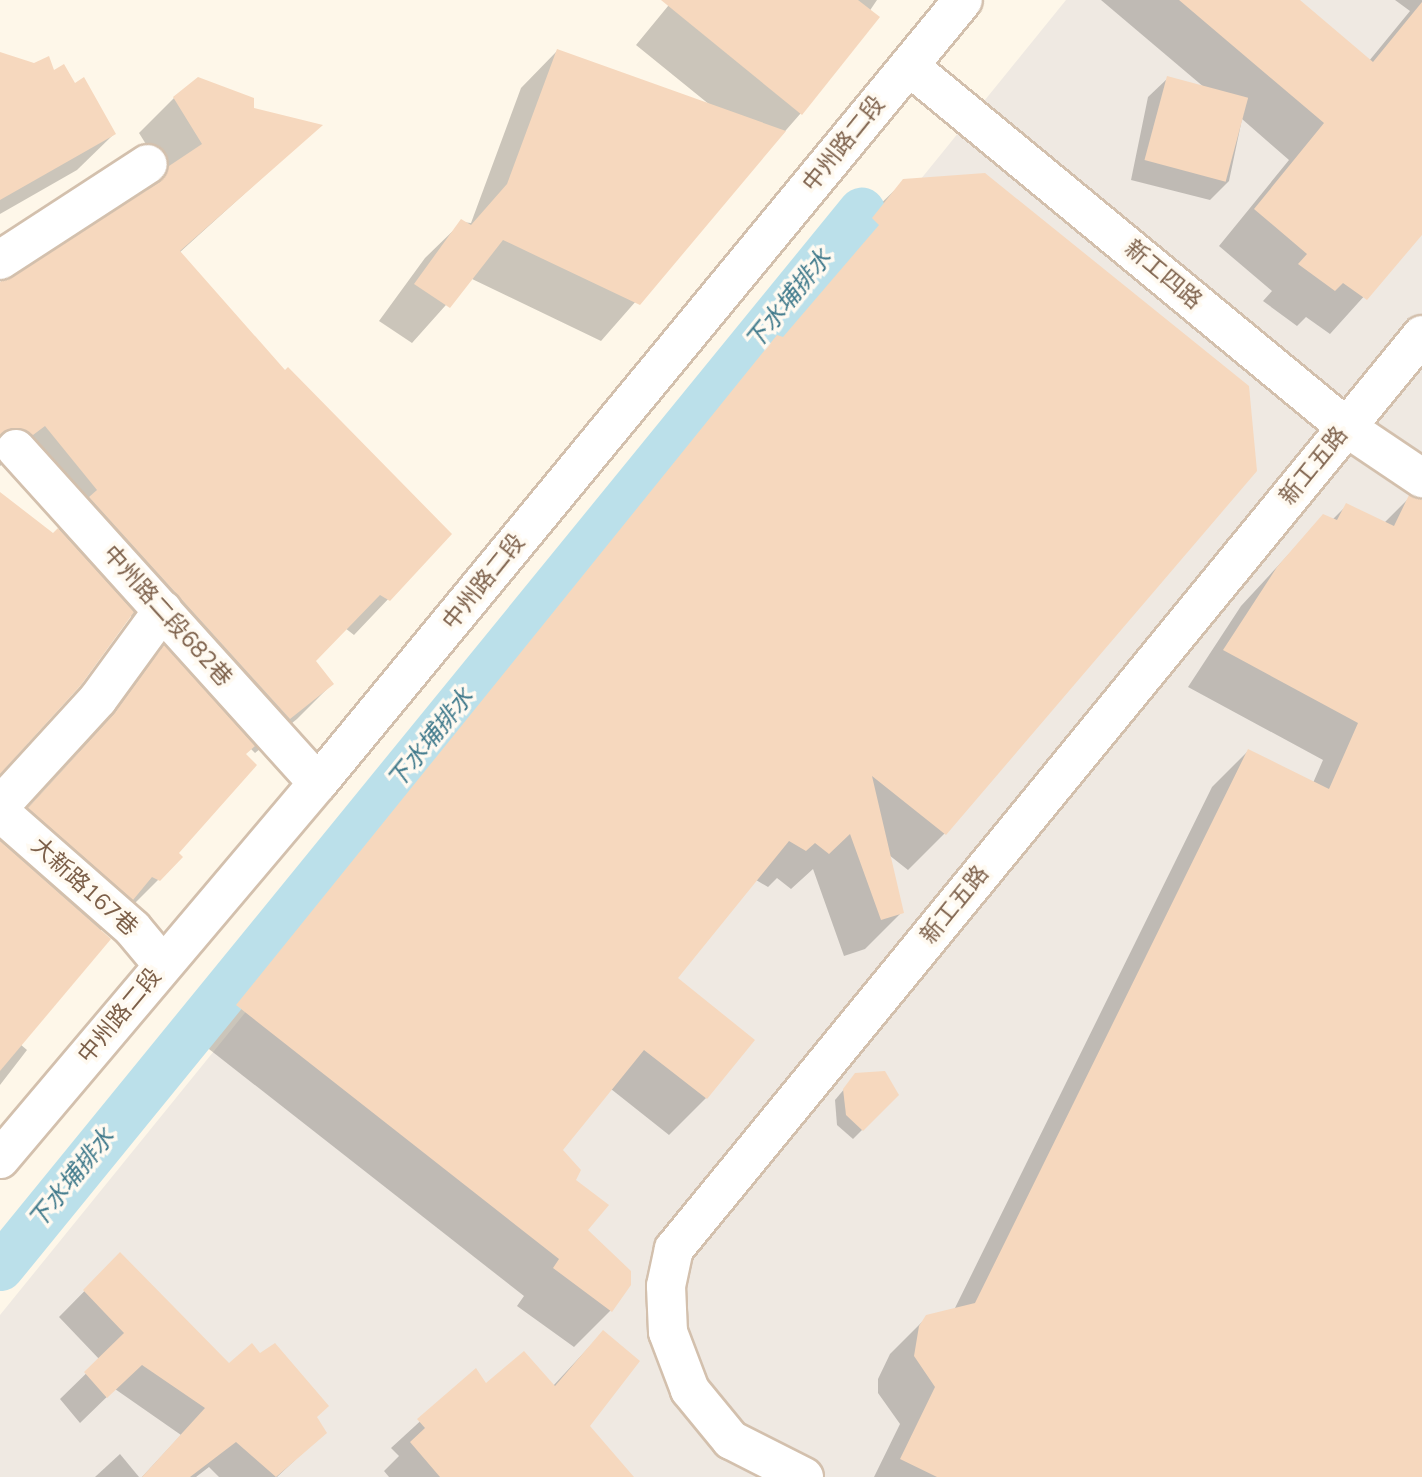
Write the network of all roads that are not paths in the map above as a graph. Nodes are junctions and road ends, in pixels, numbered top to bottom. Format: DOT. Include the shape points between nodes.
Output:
graph roads {
  1 [pos="963,0"];
  2 [pos="909,66"];
  3 [pos="148,164"];
  4 [pos="0,260"];
  5 [pos="1422,335"];
  6 [pos="1346,427"];
  7 [pos="16,449"];
  8 [pos="1422,478"];
  9 [pos="163,610"];
  10 [pos="318,783"];
  11 [pos="0,806"];
  12 [pos="0,812"];
  13 [pos="163,965"];
  14 [pos="0,1159"];
  15 [pos="804,1477"];
  1 -- 2 [label="street, 中州路二段"];
  2 -- 6 [label="street, 新工四路"];
  2 -- 10 [label="street, 中州路二段"];
  3 -- 4 [label="street"];
  5 -- 6 [label="street, 新工五路"];
  6 -- 8 [label="street, 新工四路"];
  6 -- 15 [label="street, 新工五路" via="674,1249 666,1286 668,1332 690,1390 731,1440"];
  7 -- 9 [label="street, 中州路二段682巷"];
  9 -- 10 [label="street, 中州路二段682巷"];
  9 -- 11 [label="street" via="98,699"];
  10 -- 13 [label="street, 中州路二段"];
  12 -- 13 [label="street, 大新路167巷" via="124,920"];
  13 -- 14 [label="street, 中州路二段"];
}
